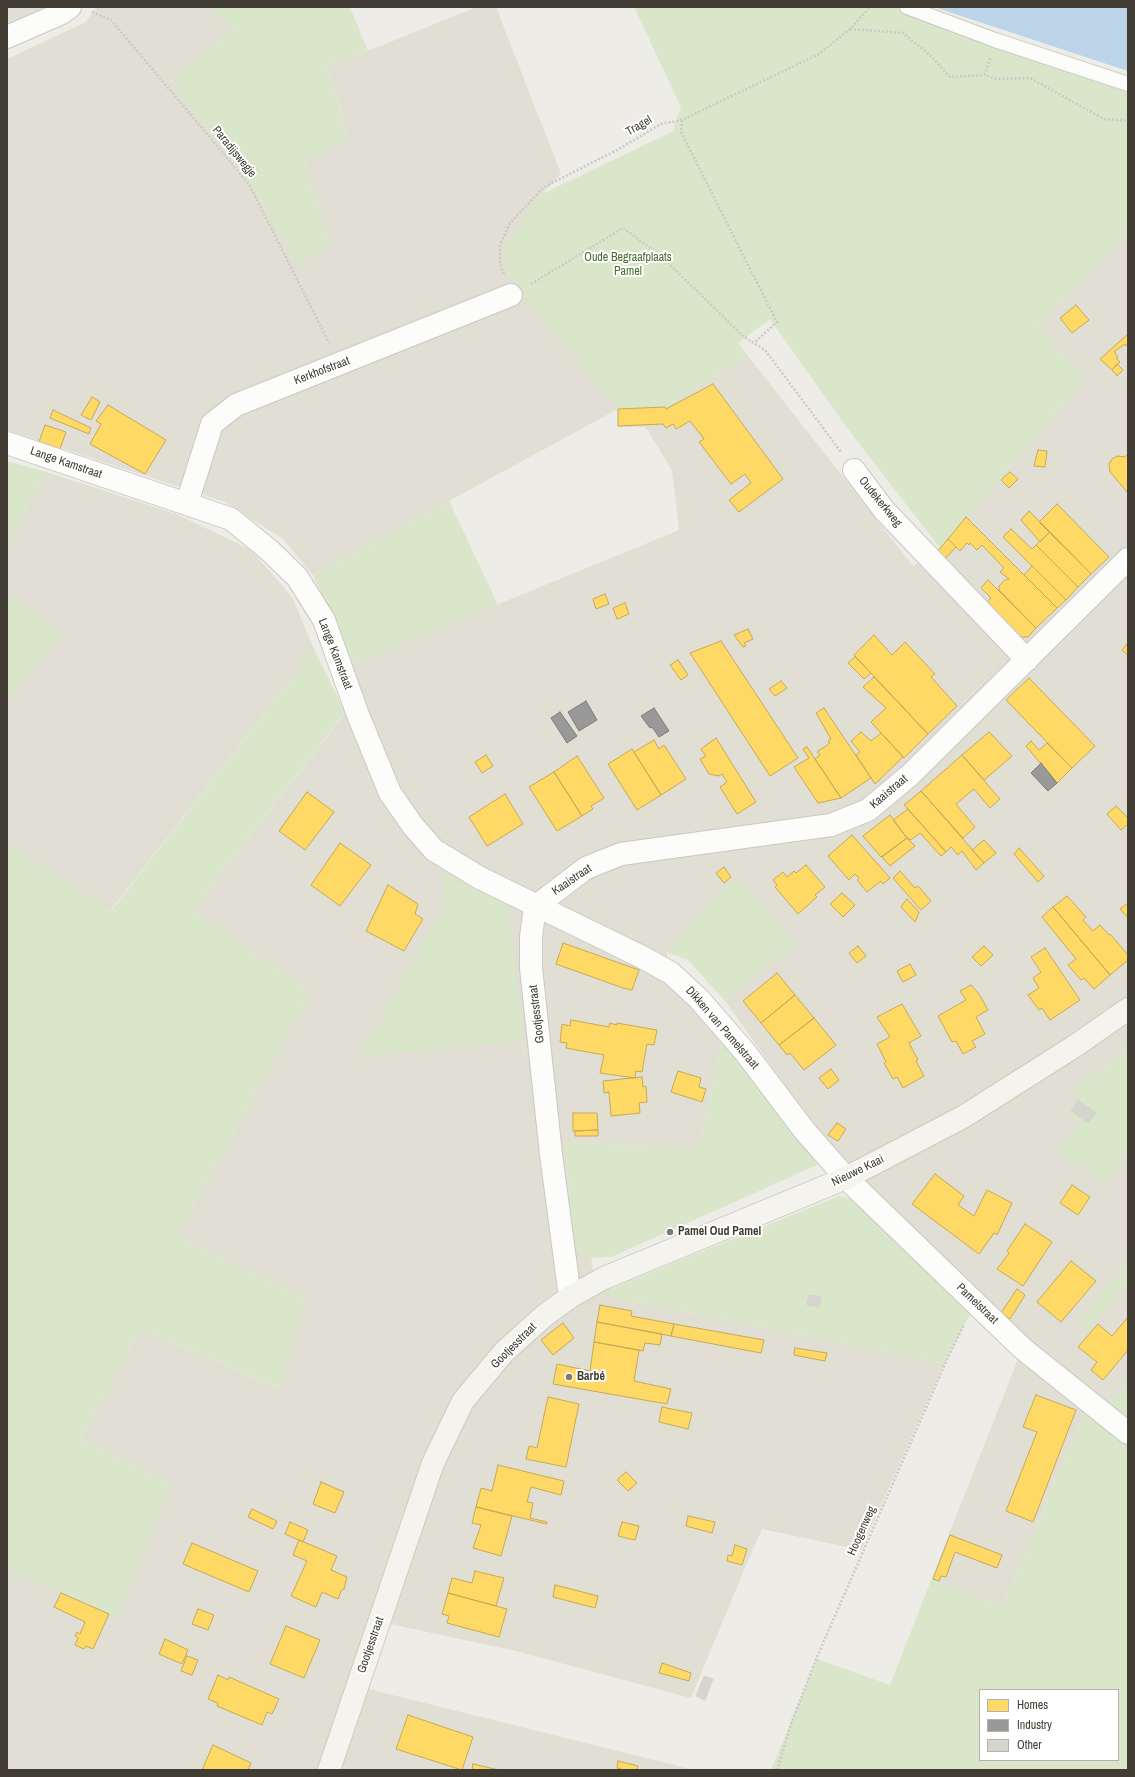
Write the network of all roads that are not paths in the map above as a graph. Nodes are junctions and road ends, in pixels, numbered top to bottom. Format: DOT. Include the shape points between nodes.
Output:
graph roads {
  1 [pos="70,7"];
  2 [pos="907,7"];
  3 [pos="7,37"];
  4 [pos="1128,84"];
  5 [pos="512,295"];
  6 [pos="7,443"];
  7 [pos="854,470"];
  8 [pos="187,503"];
  9 [pos="1128,559"];
  10 [pos="1027,660"];
  11 [pos="535,906"];
  12 [pos="1128,1010"];
  13 [pos="840,1172"];
  14 [pos="570,1297"];
  15 [pos="1128,1433"];
  16 [pos="329,1770"];
  1 -- 3 [label="street"];
  2 -- 4 [label="lane" via="994,40"];
  5 -- 8 [label="street, Kerkhofstraat" via="236,405 212,424"];
  6 -- 8 [label="street, Lange Kamstraat"];
  7 -- 10 [label="street, Oudekerkweg" via="884,510"];
  8 -- 11 [label="street, Lange Kamstraat" via="231,519 297,577 324,620 390,794 413,826 434,850 480,878"];
  9 -- 10 [label="street, Kaaistraat"];
  10 -- 11 [label="street, Kaaistraat" via="910,775 868,810 831,825 621,854 586,868"];
  11 -- 13 [label="street, Dikken van Pamelstraat" via="642,956 671,973 699,999 745,1052 804,1130"];
  11 -- 14 [label="street, Gootjesstraat" via="531,968 551,1154"];
  12 -- 13 [label="main road, Nieuwe Kaai" via="963,1117"];
  13 -- 14 [label="main road, Nieuwe Kaai" via="604,1278"];
  13 -- 15 [label="street, Pamelstraat" via="1022,1348"];
  14 -- 16 [label="main road, Gootjesstraat" via="544,1316 504,1352 463,1401 433,1463"];
}
